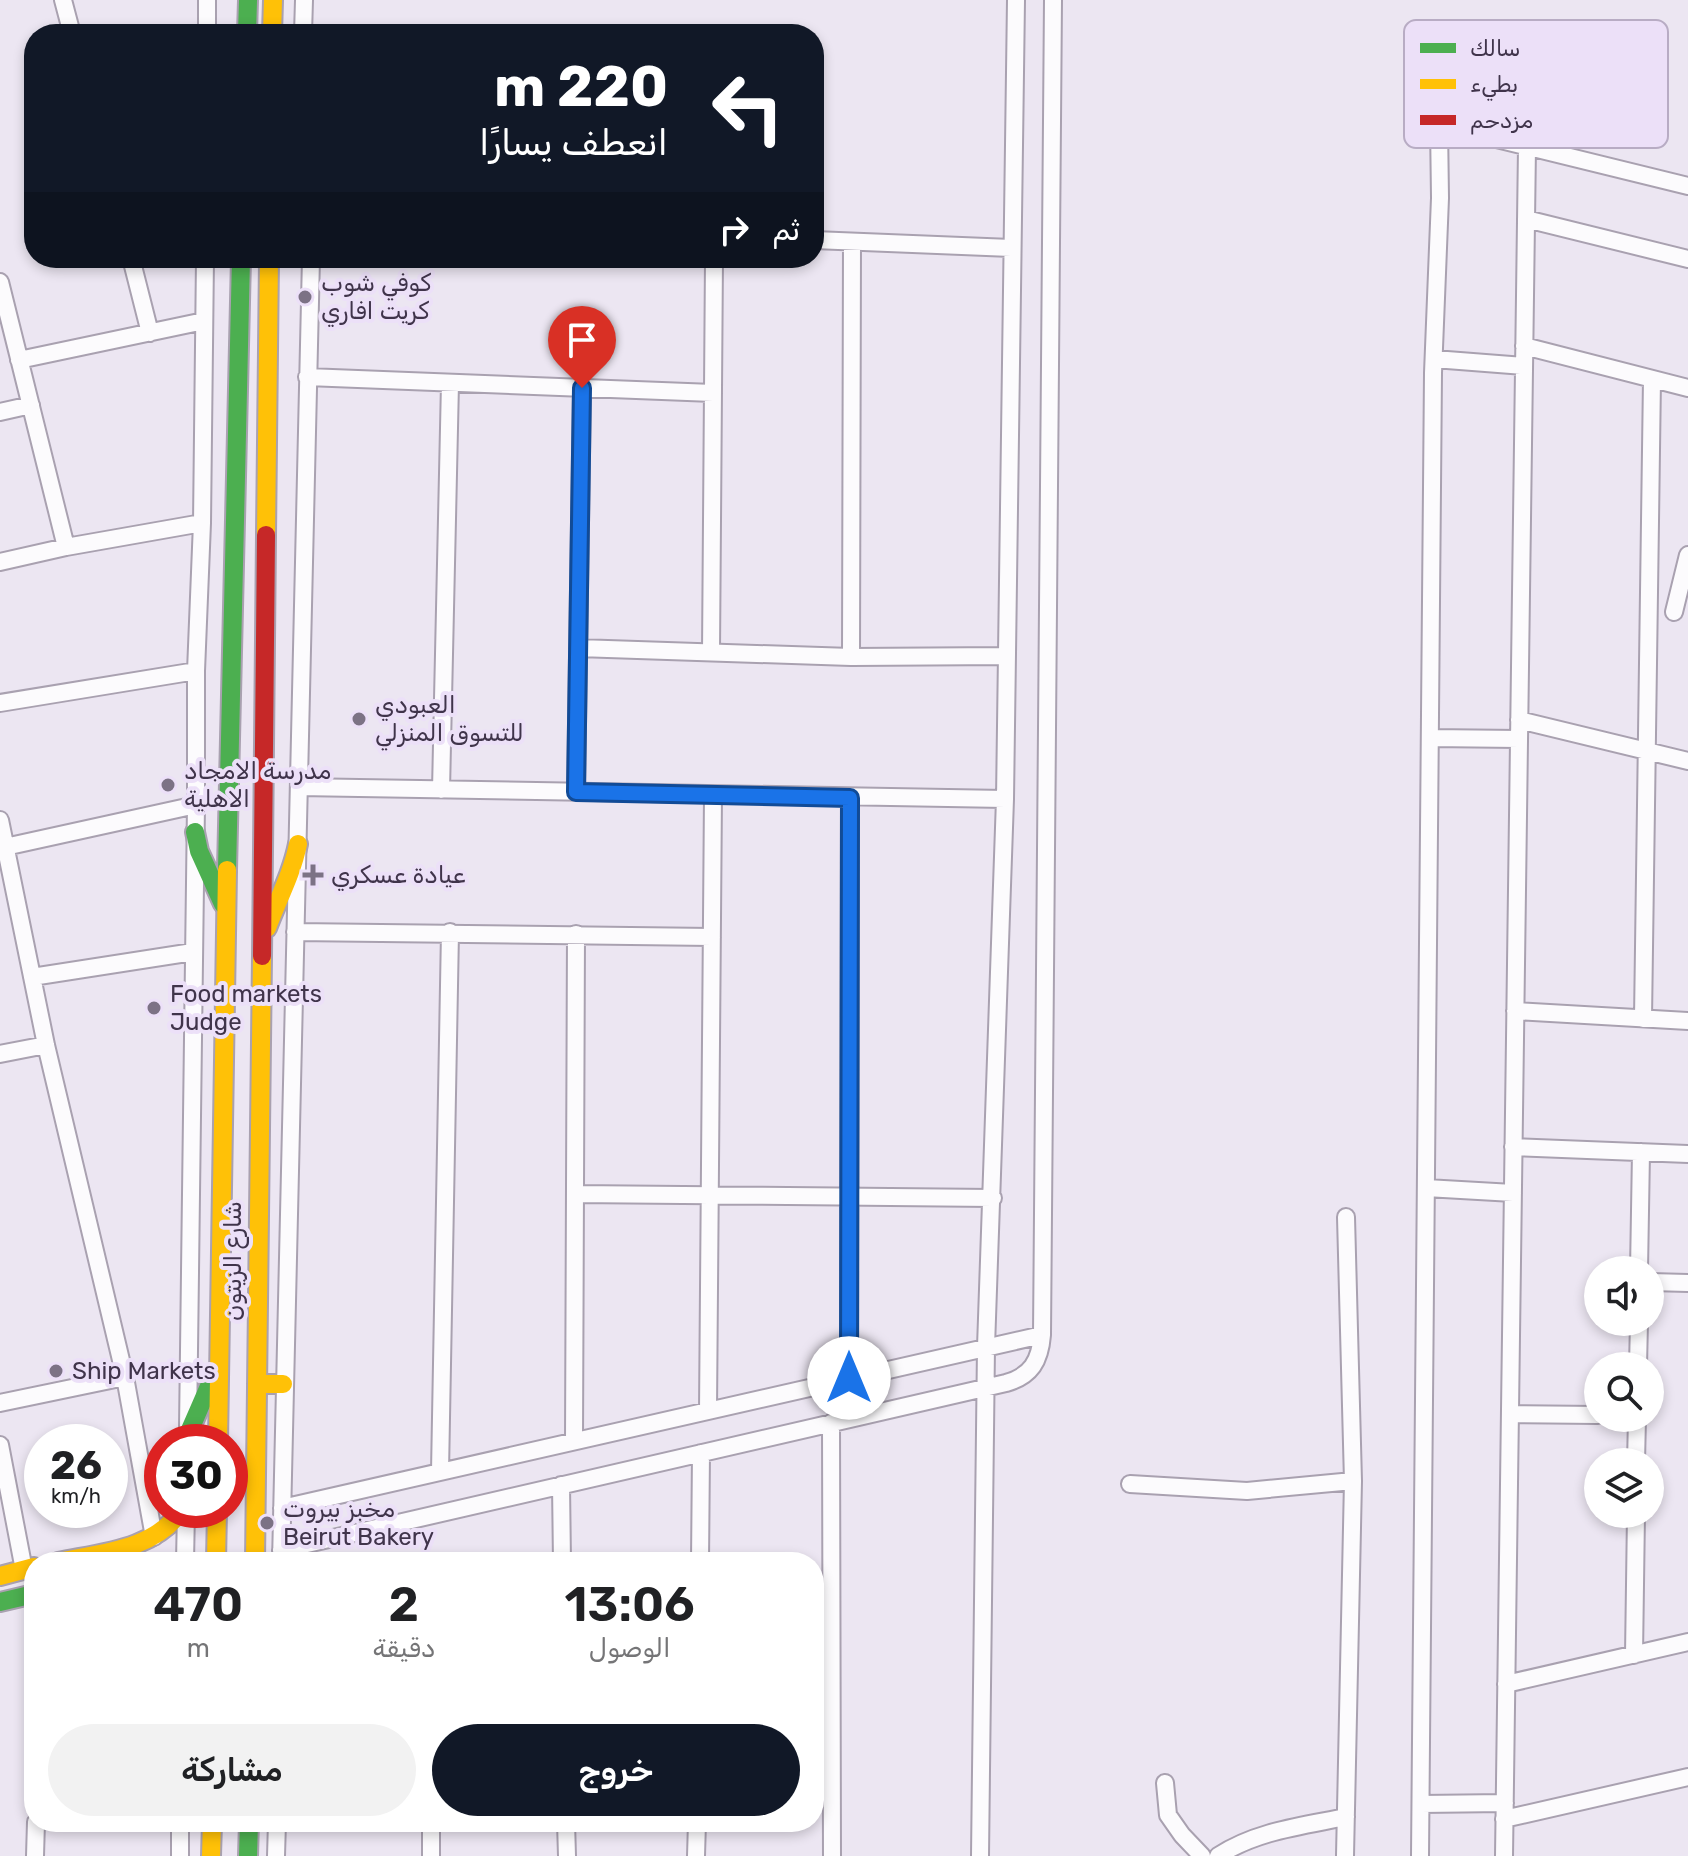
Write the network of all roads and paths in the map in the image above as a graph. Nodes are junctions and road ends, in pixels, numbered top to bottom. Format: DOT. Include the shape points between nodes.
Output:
graph roads {
  1 [pos="63,0"];
  2 [pos="207,0"];
  3 [pos="248,0"];
  4 [pos="273,0"];
  5 [pos="304,0"];
  6 [pos="1016,0"];
  7 [pos="1053,0"];
  8 [pos="69,24"];
  9 [pos="207,24"];
  10 [pos="247,24"];
  11 [pos="272,24"];
  12 [pos="303,24"];
  13 [pos="1439,148"];
  14 [pos="1527,148"];
  15 [pos="1531,148"];
  16 [pos="1688,186"];
  17 [pos="1526,219"];
  18 [pos="824,241"];
  19 [pos="852,242"];
  20 [pos="1011,248"];
  21 [pos="1688,259"];
  22 [pos="134,268"];
  23 [pos="205,268"];
  24 [pos="241,268"];
  25 [pos="269,268"];
  26 [pos="311,268"];
  27 [pos="714,268"];
  28 [pos="0,282"];
  29 [pos="204,321"];
  30 [pos="150,333"];
  31 [pos="1524,346"];
  32 [pos="1434,359"];
  33 [pos="19,360"];
  34 [pos="1524,366"];
  35 [pos="307,377"];
  36 [pos="1652,379"];
  37 [pos="450,383"];
  38 [pos="582,388"];
  39 [pos="1688,388"];
  40 [pos="713,393"];
  41 [pos="31,405"];
  42 [pos="0,412"];
  43 [pos="202,523"];
  44 [pos="66,547"];
  45 [pos="1688,555"];
  46 [pos="0,562"];
  47 [pos="1649,606"];
  48 [pos="1681,614"];
  49 [pos="578,648"];
  50 [pos="711,652"];
  51 [pos="1007,656"];
  52 [pos="851,657"];
  53 [pos="196,671"];
  54 [pos="0,703"];
  55 [pos="1519,720"];
  56 [pos="1430,738"];
  57 [pos="1519,739"];
  58 [pos="1647,751"];
  59 [pos="1688,761"];
  60 [pos="299,787"];
  61 [pos="441,790"];
  62 [pos="576,792"];
  63 [pos="713,795"];
  64 [pos="850,798"];
  65 [pos="1005,799"];
  66 [pos="196,805"];
  67 [pos="0,820"];
  68 [pos="195,832"];
  69 [pos="298,844"];
  70 [pos="5,847"];
  71 [pos="226,917"];
  72 [pos="295,932"];
  73 [pos="450,932"];
  74 [pos="576,934"];
  75 [pos="712,937"];
  76 [pos="193,952"];
  77 [pos="261,961"];
  78 [pos="32,977"];
  79 [pos="1515,1011"];
  80 [pos="1643,1019"];
  81 [pos="1688,1021"];
  82 [pos="46,1045"];
  83 [pos="0,1054"];
  84 [pos="259,1069"];
  85 [pos="224,1072"];
  86 [pos="221,1142"];
  87 [pos="258,1144"];
  88 [pos="1513,1147"];
  89 [pos="1641,1152"];
  90 [pos="1688,1154"];
  91 [pos="1426,1188"];
  92 [pos="1513,1193"];
  93 [pos="575,1194"];
  94 [pos="710,1195"];
  95 [pos="849,1196"];
  96 [pos="993,1198"];
  97 [pos="1346,1217"];
  98 [pos="1639,1256"];
  99 [pos="1664,1282"];
  100 [pos="1688,1283"];
  101 [pos="1042,1335"];
  102 [pos="986,1347"];
  103 [pos="219,1348"];
  104 [pos="125,1377"];
  105 [pos="849,1378"];
  106 [pos="257,1384"];
  107 [pos="283,1384"];
  108 [pos="986,1387"];
  109 [pos="0,1403"];
  110 [pos="708,1411"];
  111 [pos="1510,1414"];
  112 [pos="1584,1415"];
  113 [pos="831,1423"];
  114 [pos="188,1424"];
  115 [pos="193,1424"];
  116 [pos="218,1424"];
  117 [pos="574,1441"];
  118 [pos="0,1445"];
  119 [pos="701,1453"];
  120 [pos="440,1472"];
  121 [pos="1353,1481"];
  122 [pos="1130,1484"];
  123 [pos="561,1485"];
  124 [pos="282,1508"];
  125 [pos="169,1528"];
  126 [pos="184,1528"];
  127 [pos="217,1528"];
  128 [pos="1636,1528"];
  129 [pos="154,1537"];
  130 [pos="129,1546"];
  131 [pos="25,1552"];
  132 [pos="102,1552"];
  133 [pos="147,1552"];
  134 [pos="185,1552"];
  135 [pos="216,1552"];
  136 [pos="255,1552"];
  137 [pos="281,1552"];
  138 [pos="297,1552"];
  139 [pos="562,1552"];
  140 [pos="700,1552"];
  141 [pos="24,1569"];
  142 [pos="0,1576"];
  143 [pos="24,1596"];
  144 [pos="0,1602"];
  145 [pos="1688,1642"];
  146 [pos="1634,1655"];
  147 [pos="1506,1684"];
  148 [pos="1688,1777"];
  149 [pos="1165,1783"];
  150 [pos="1421,1804"];
  151 [pos="1504,1811"];
  152 [pos="1346,1817"];
  153 [pos="36,1832"];
  154 [pos="180,1832"];
  155 [pos="212,1832"];
  156 [pos="249,1832"];
  157 [pos="277,1832"];
  158 [pos="431,1832"];
  159 [pos="566,1832"];
  160 [pos="697,1832"];
  161 [pos="35,1856"];
  162 [pos="180,1856"];
  163 [pos="211,1856"];
  164 [pos="248,1856"];
  165 [pos="276,1856"];
  166 [pos="431,1856"];
  167 [pos="567,1856"];
  168 [pos="696,1856"];
  169 [pos="832,1856"];
  170 [pos="980,1856"];
  171 [pos="1202,1856"];
  172 [pos="1218,1856"];
  173 [pos="1345,1856"];
  174 [pos="1420,1856"];
  175 [pos="1504,1856"];
  1 -- 8 [label="street"];
  2 -- 9 [label="street"];
  3 -- 10 [label="main road"];
  4 -- 11 [label="main road"];
  5 -- 12 [label="street"];
  6 -- 20 [label="street"];
  7 -- 101 [label="street"];
  13 -- 32 [label="street"];
  14 -- 17 [label="street"];
  15 -- 16 [label="street"];
  17 -- 21 [label="street"];
  17 -- 31 [label="street"];
  18 -- 19 [label="street"];
  19 -- 20 [label="street"];
  19 -- 52 [label="street"];
  20 -- 51 [label="street"];
  22 -- 30 [label="street"];
  23 -- 29 [label="street"];
  24 -- 71 [label="main road, شارع الزيتون"];
  25 -- 77 [label="main road"];
  26 -- 35 [label="street"];
  27 -- 40 [label="street"];
  28 -- 33 [label="street"];
  29 -- 30 [label="street"];
  29 -- 43 [label="street"];
  30 -- 33 [label="street"];
  31 -- 34 [label="street"];
  31 -- 36 [label="street"];
  32 -- 34 [label="street"];
  32 -- 56 [label="street"];
  33 -- 41 [label="street"];
  34 -- 55 [label="street"];
  35 -- 37 [label="street"];
  35 -- 60 [label="street"];
  36 -- 39 [label="street"];
  36 -- 47 [label="street"];
  37 -- 38 [label="street"];
  37 -- 61 [label="street"];
  38 -- 40 [label="street"];
  38 -- 49 [label="street"];
  40 -- 50 [label="street"];
  41 -- 42 [label="street"];
  41 -- 44 [label="street"];
  43 -- 44 [label="street"];
  43 -- 53 [label="street"];
  44 -- 46 [label="street"];
  45 -- 48 [label="street"];
  47 -- 48 [label="street"];
  47 -- 58 [label="street"];
  49 -- 50 [label="street"];
  49 -- 62 [label="street"];
  50 -- 52 [label="street"];
  51 -- 52 [label="street"];
  51 -- 65 [label="street"];
  53 -- 54 [label="street"];
  53 -- 66 [label="street"];
  55 -- 57 [label="street"];
  55 -- 58 [label="street"];
  56 -- 57 [label="street"];
  56 -- 91 [label="street"];
  57 -- 79 [label="street"];
  58 -- 59 [label="street"];
  58 -- 80 [label="street"];
  60 -- 61 [label="street"];
  60 -- 69 [label="street"];
  61 -- 62 [label="street"];
  62 -- 63 [label="street"];
  63 -- 64 [label="street"];
  63 -- 75 [label="street"];
  64 -- 65 [label="street"];
  64 -- 95 [label="street"];
  65 -- 96 [label="street"];
  66 -- 68 [label="street"];
  66 -- 70 [label="street"];
  67 -- 70 [label="street"];
  68 -- 71 [label="main road"];
  68 -- 76 [label="street"];
  69 -- 72 [label="street"];
  69 -- 77 [label="main road" via="292,872 267,925"];
  70 -- 78 [label="street"];
  71 -- 85 [label="main road, شارع الزيتون"];
  72 -- 73 [label="street"];
  72 -- 107 [label="street"];
  73 -- 74 [label="street"];
  73 -- 120 [label="street"];
  74 -- 75 [label="street"];
  74 -- 93 [label="street"];
  75 -- 94 [label="street"];
  76 -- 78 [label="street"];
  76 -- 114 [label="street"];
  77 -- 84 [label="main road, شارع الزيتون"];
  78 -- 82 [label="street"];
  79 -- 80 [label="street"];
  79 -- 88 [label="street"];
  80 -- 81 [label="street"];
  82 -- 83 [label="street"];
  82 -- 104 [label="street"];
  84 -- 85 [label="main road" via="238,1081"];
  84 -- 87 [label="main road, شارع الزيتون"];
  85 -- 86 [label="main road, شارع الزيتون"];
  86 -- 87 [label="main road" via="236,1132"];
  86 -- 103 [label="main road, شارع الزيتون"];
  87 -- 106 [label="main road, شارع الزيتون"];
  88 -- 89 [label="street"];
  88 -- 92 [label="street"];
  89 -- 90 [label="street"];
  89 -- 98 [label="street"];
  91 -- 92 [label="street"];
  91 -- 150 [label="street"];
  92 -- 111 [label="street"];
  93 -- 94 [label="street"];
  93 -- 117 [label="street"];
  94 -- 95 [label="street"];
  94 -- 110 [label="street"];
  95 -- 96 [label="street"];
  95 -- 105 [label="street"];
  96 -- 102 [label="street"];
  97 -- 121 [label="street"];
  99 -- 100 [label="street"];
  101 -- 102 [label="street"];
  101 -- 108 [label="street" via="1035,1366 1019,1379"];
  102 -- 105 [label="street"];
  102 -- 108 [label="street"];
  103 -- 115 [label="main road"];
  103 -- 116 [label="main road, شارع الزيتون"];
  104 -- 109 [label="street"];
  104 -- 129 [label="street"];
  105 -- 110 [label="street"];
  106 -- 107 [label="main road"];
  106 -- 136 [label="main road, شارع الزيتون"];
  107 -- 124 [label="street"];
  108 -- 113 [label="street"];
  108 -- 170 [label="street"];
  110 -- 117 [label="street"];
  111 -- 112 [label="street"];
  111 -- 147 [label="street"];
  113 -- 119 [label="street"];
  113 -- 169 [label="street"];
  117 -- 120 [label="street"];
  118 -- 131 [label="street"];
  119 -- 123 [label="street"];
  119 -- 140 [label="street"];
  120 -- 124 [label="street"];
  121 -- 122 [label="street" via="1247,1491"];
  121 -- 152 [label="street"];
  123 -- 138 [label="street"];
  123 -- 139 [label="street"];
  124 -- 137 [label="street"];
  125 -- 129 [label="main road"];
  126 -- 134 [label="street"];
  127 -- 135 [label="main road"];
  128 -- 146 [label="street"];
  129 -- 130 [label="main road"];
  130 -- 132 [label="main road"];
  130 -- 133 [label="main road"];
  141 -- 142 [label="main road"];
  143 -- 144 [label="main road"];
  145 -- 146 [label="street"];
  146 -- 147 [label="street"];
  147 -- 151 [label="street"];
  148 -- 151 [label="street"];
  149 -- 171 [label="street" via="1168,1815"];
  150 -- 151 [label="street"];
  150 -- 174 [label="street"];
  151 -- 175 [label="street"];
  152 -- 172 [label="street" via="1264,1834"];
  152 -- 173 [label="street"];
  153 -- 161 [label="street"];
  154 -- 162 [label="street"];
  155 -- 163 [label="main road"];
  156 -- 164 [label="main road"];
  157 -- 165 [label="street"];
  158 -- 166 [label="street"];
  159 -- 167 [label="street"];
  160 -- 168 [label="street"];
}
